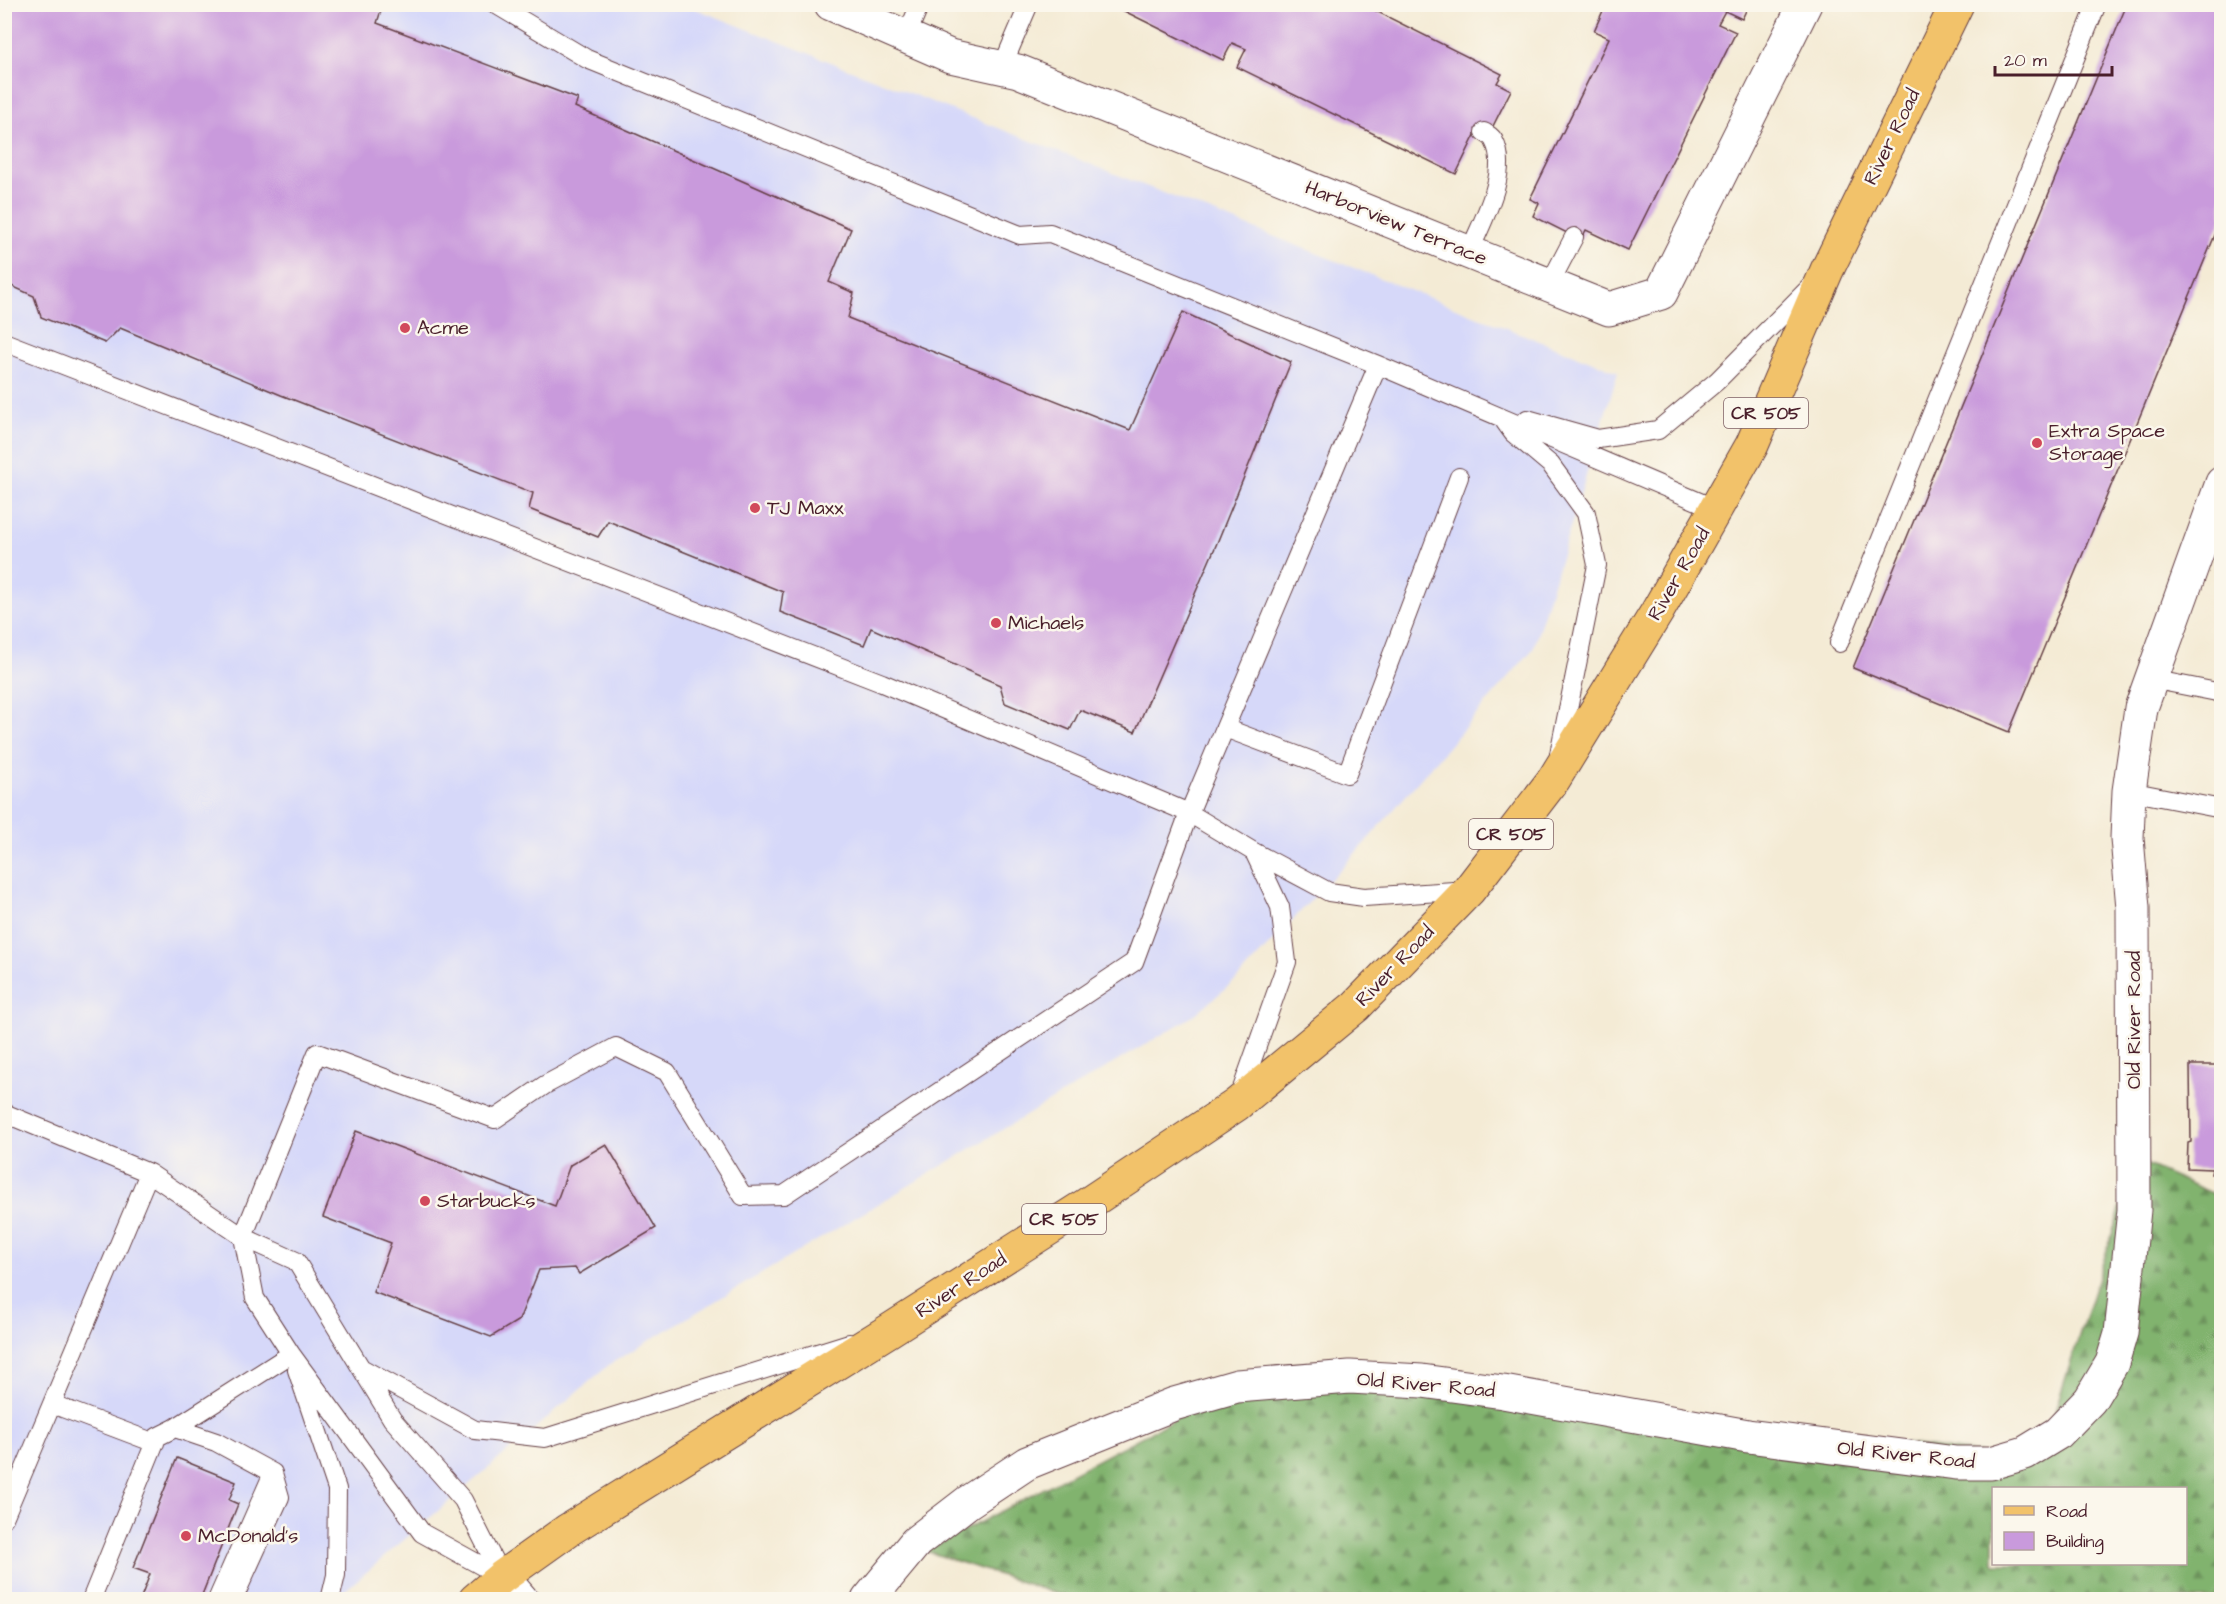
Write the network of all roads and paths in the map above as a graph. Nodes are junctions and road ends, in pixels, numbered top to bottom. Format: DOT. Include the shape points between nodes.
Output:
graph roads {
  1 [pos="495,4"];
  2 [pos="831,4"];
  3 [pos="920,4"];
  4 [pos="1029,4"];
  5 [pos="1804,4"];
  6 [pos="1957,4"];
  7 [pos="2097,4"];
  8 [pos="906,37"];
  9 [pos="1002,67"];
  10 [pos="1484,132"];
  11 [pos="1574,237"];
  12 [pos="1469,253"];
  13 [pos="1827,270"];
  14 [pos="1550,285"];
  15 [pos="4,342"];
  16 [pos="1378,364"];
  17 [pos="1503,418"];
  18 [pos="1459,477"];
  19 [pos="2222,483"];
  20 [pos="1716,508"];
  21 [pos="1839,643"];
  22 [pos="2151,679"];
  23 [pos="2222,693"];
  24 [pos="1225,728"];
  25 [pos="1554,779"];
  26 [pos="2129,791"];
  27 [pos="2222,809"];
  28 [pos="1189,813"];
  29 [pos="1254,852"];
  30 [pos="1468,890"];
  31 [pos="1236,1105"];
  32 [pos="4,1113"];
  33 [pos="149,1173"];
  34 [pos="243,1237"];
  35 [pos="890,1330"];
  36 [pos="291,1354"];
  37 [pos="363,1369"];
  38 [pos="52,1404"];
  39 [pos="175,1428"];
  40 [pos="154,1443"];
  41 [pos="273,1473"];
  42 [pos="4,1518"];
  43 [pos="512,1588"];
  44 [pos="91,1599"];
  45 [pos="217,1599"];
  46 [pos="234,1599"];
  47 [pos="330,1599"];
  48 [pos="475,1599"];
  49 [pos="868,1599"];
  1 -- 16 [label="lane" via="587,59 1020,236 1050,233"];
  2 -- 8 [label="street, Harborview Terrace"];
  3 -- 8 [label="lane"];
  4 -- 9 [label="lane"];
  5 -- 14 [label="street, Harborview Terrace" via="1661,293 1609,309"];
  6 -- 13 [label="main road, River Road / CR 505"];
  7 -- 21 [label="lane"];
  8 -- 9 [label="street, Harborview Terrace" via="950,56"];
  9 -- 12 [label="street, Harborview Terrace" via="1018,70"];
  10 -- 12 [label="lane" via="1494,139 1500,161 1494,193"];
  11 -- 14 [label="lane"];
  12 -- 14 [label="street, Harborview Terrace"];
  13 -- 17 [label="lane" via="1718,381 1658,430 1598,439 1531,419"];
  13 -- 20 [label="main road, River Road / CR 505" via="1752,445"];
  15 -- 28 [label="lane" via="882,683"];
  16 -- 17 [label="lane"];
  16 -- 24 [label="lane"];
  17 -- 20 [label="lane"];
  17 -- 25 [label="lane" via="1513,433 1551,465 1586,513 1597,565"];
  18 -- 24 [label="lane" via="1347,774"];
  19 -- 22 [label="street, Old River Road"];
  20 -- 25 [label="main road, River Road / CR 505"];
  22 -- 23 [label="lane"];
  22 -- 26 [label="street, Old River Road" via="2141,708"];
  24 -- 28 [label="lane"];
  25 -- 30 [label="main road, River Road / CR 505"];
  26 -- 27 [label="lane"];
  26 -- 49 [label="street, Old River Road" via="2134,1210 2121,1333 2112,1363 2090,1400 2058,1433 2025,1453 1991,1463 1956,1463 1748,1436 1422,1381 1350,1377 1237,1386 1174,1404 1027,1463 916,1542"];
  28 -- 29 [label="lane"];
  28 -- 34 [label="lane" via="1134,962 784,1195 743,1196 668,1072 616,1047 545,1085 495,1119 317,1053"];
  29 -- 30 [label="lane" via="1329,892 1364,897"];
  29 -- 31 [label="lane" via="1280,907 1287,962"];
  30 -- 31 [label="main road, River Road / CR 505" via="1356,1006"];
  31 -- 35 [label="main road, River Road / CR 505"];
  32 -- 33 [label="lane"];
  33 -- 34 [label="lane"];
  33 -- 38 [label="lane"];
  34 -- 36 [label="lane" via="255,1298"];
  34 -- 37 [label="lane" via="296,1261"];
  35 -- 37 [label="lane" via="545,1438 475,1430"];
  35 -- 43 [label="main road, River Road / CR 505" via="568,1530"];
  36 -- 39 [label="lane"];
  36 -- 43 [label="lane" via="422,1533"];
  36 -- 47 [label="lane" via="337,1489 336,1575"];
  37 -- 43 [label="lane" via="392,1419 463,1500"];
  38 -- 40 [label="lane"];
  38 -- 42 [label="lane"];
  39 -- 40 [label="lane" via="157,1437"];
  39 -- 41 [label="lane" via="216,1442"];
  40 -- 44 [label="lane"];
  41 -- 45 [label="lane"];
  41 -- 46 [label="lane" via="280,1497"];
  43 -- 48 [label="main road, River Road / CR 505"];
}
